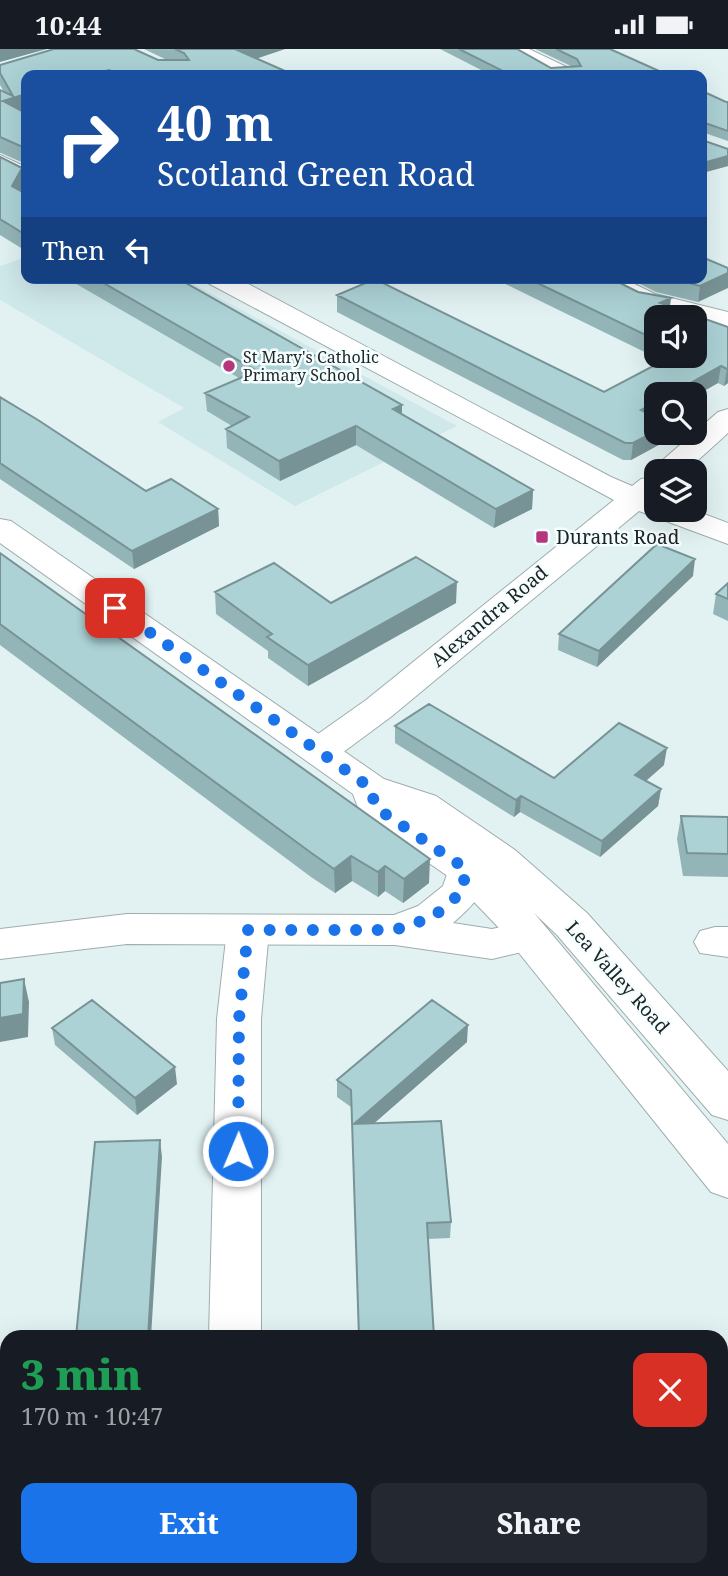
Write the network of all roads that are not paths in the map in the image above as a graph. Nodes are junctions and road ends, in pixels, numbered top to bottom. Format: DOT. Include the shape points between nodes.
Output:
graph roads {
  1 [pos="513,49"];
  2 [pos="557,70"];
  3 [pos="0,162"];
  4 [pos="21,173"];
  5 [pos="228,284"];
  6 [pos="613,284"];
  7 [pos="728,320"];
  8 [pos="728,418"];
  9 [pos="682,459"];
  10 [pos="644,495"];
  11 [pos="644,505"];
  12 [pos="702,522"];
  13 [pos="0,528"];
  14 [pos="728,534"];
  15 [pos="321,750"];
  16 [pos="483,865"];
  17 [pos="248,930"];
  18 [pos="395,930"];
  19 [pos="528,936"];
  20 [pos="0,944"];
  21 [pos="728,1102"];
  22 [pos="728,1178"];
  23 [pos="235,1330"];
  1 -- 2 [label="street"];
  3 -- 4 [label="street"];
  5 -- 10 [label="street" via="399,378"];
  6 -- 7 [label="street" via="646,300"];
  8 -- 9 [label="street"];
  11 -- 15 [label="street, Alexandra Road"];
  12 -- 14 [label="street"];
  13 -- 15 [label="street"];
  15 -- 16 [label="street, Lea Valley Road" via="371,788 375,807"];
  16 -- 18 [label="street" via="462,892 433,917"];
  16 -- 19 [label="street, Lea Valley Road"];
  16 -- 21 [label="street, Lea Valley Road" via="572,924"];
  17 -- 18 [label="street"];
  17 -- 20 [label="street" via="127,929"];
  17 -- 23 [label="street" via="239,1019"];
  18 -- 19 [label="street" via="492,944"];
  19 -- 22 [label="street, Lea Valley Road"];
}
